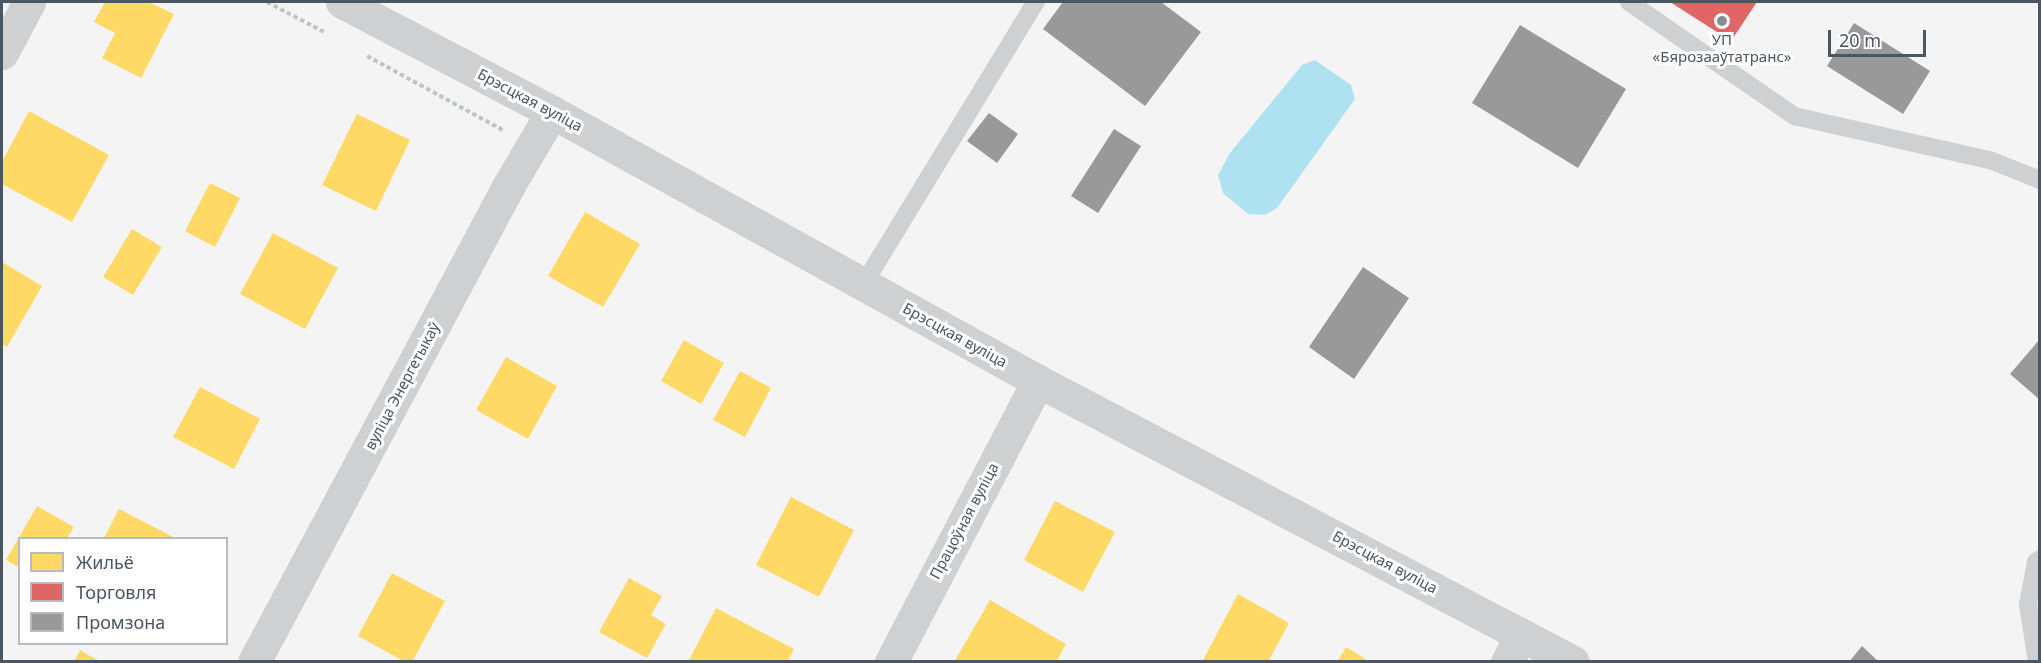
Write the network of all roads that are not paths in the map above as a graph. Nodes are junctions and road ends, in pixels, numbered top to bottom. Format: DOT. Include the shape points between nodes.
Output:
graph roads {
  1 [pos="29,2"];
  2 [pos="342,2"];
  3 [pos="1036,2"];
  4 [pos="1629,2"];
  5 [pos="2,53"];
  6 [pos="552,112"];
  7 [pos="2040,180"];
  8 [pos="862,285"];
  9 [pos="1038,381"];
  10 [pos="2040,559"];
  11 [pos="1514,648"];
  12 [pos="254,662"];
  13 [pos="891,662"];
  14 [pos="1573,662"];
  15 [pos="2037,662"];
  1 -- 5 [label="street"];
  2 -- 6 [label="street, Брэсцкая вуліца"];
  3 -- 8 [label="lane"];
  4 -- 7 [label="lane" via="1794,116 1990,160"];
  6 -- 8 [label="street, Брэсцкая вуліца"];
  6 -- 12 [label="street, вуліца Энергетыкаў"];
  8 -- 9 [label="street, Брэсцкая вуліца"];
  9 -- 11 [label="street, Брэсцкая вуліца"];
  9 -- 13 [label="street, Працоўная вуліца"];
  10 -- 15 [label="lane" via="2036,562 2028,605"];
  11 -- 14 [label="street, Брэсцкая вуліца"];
}
